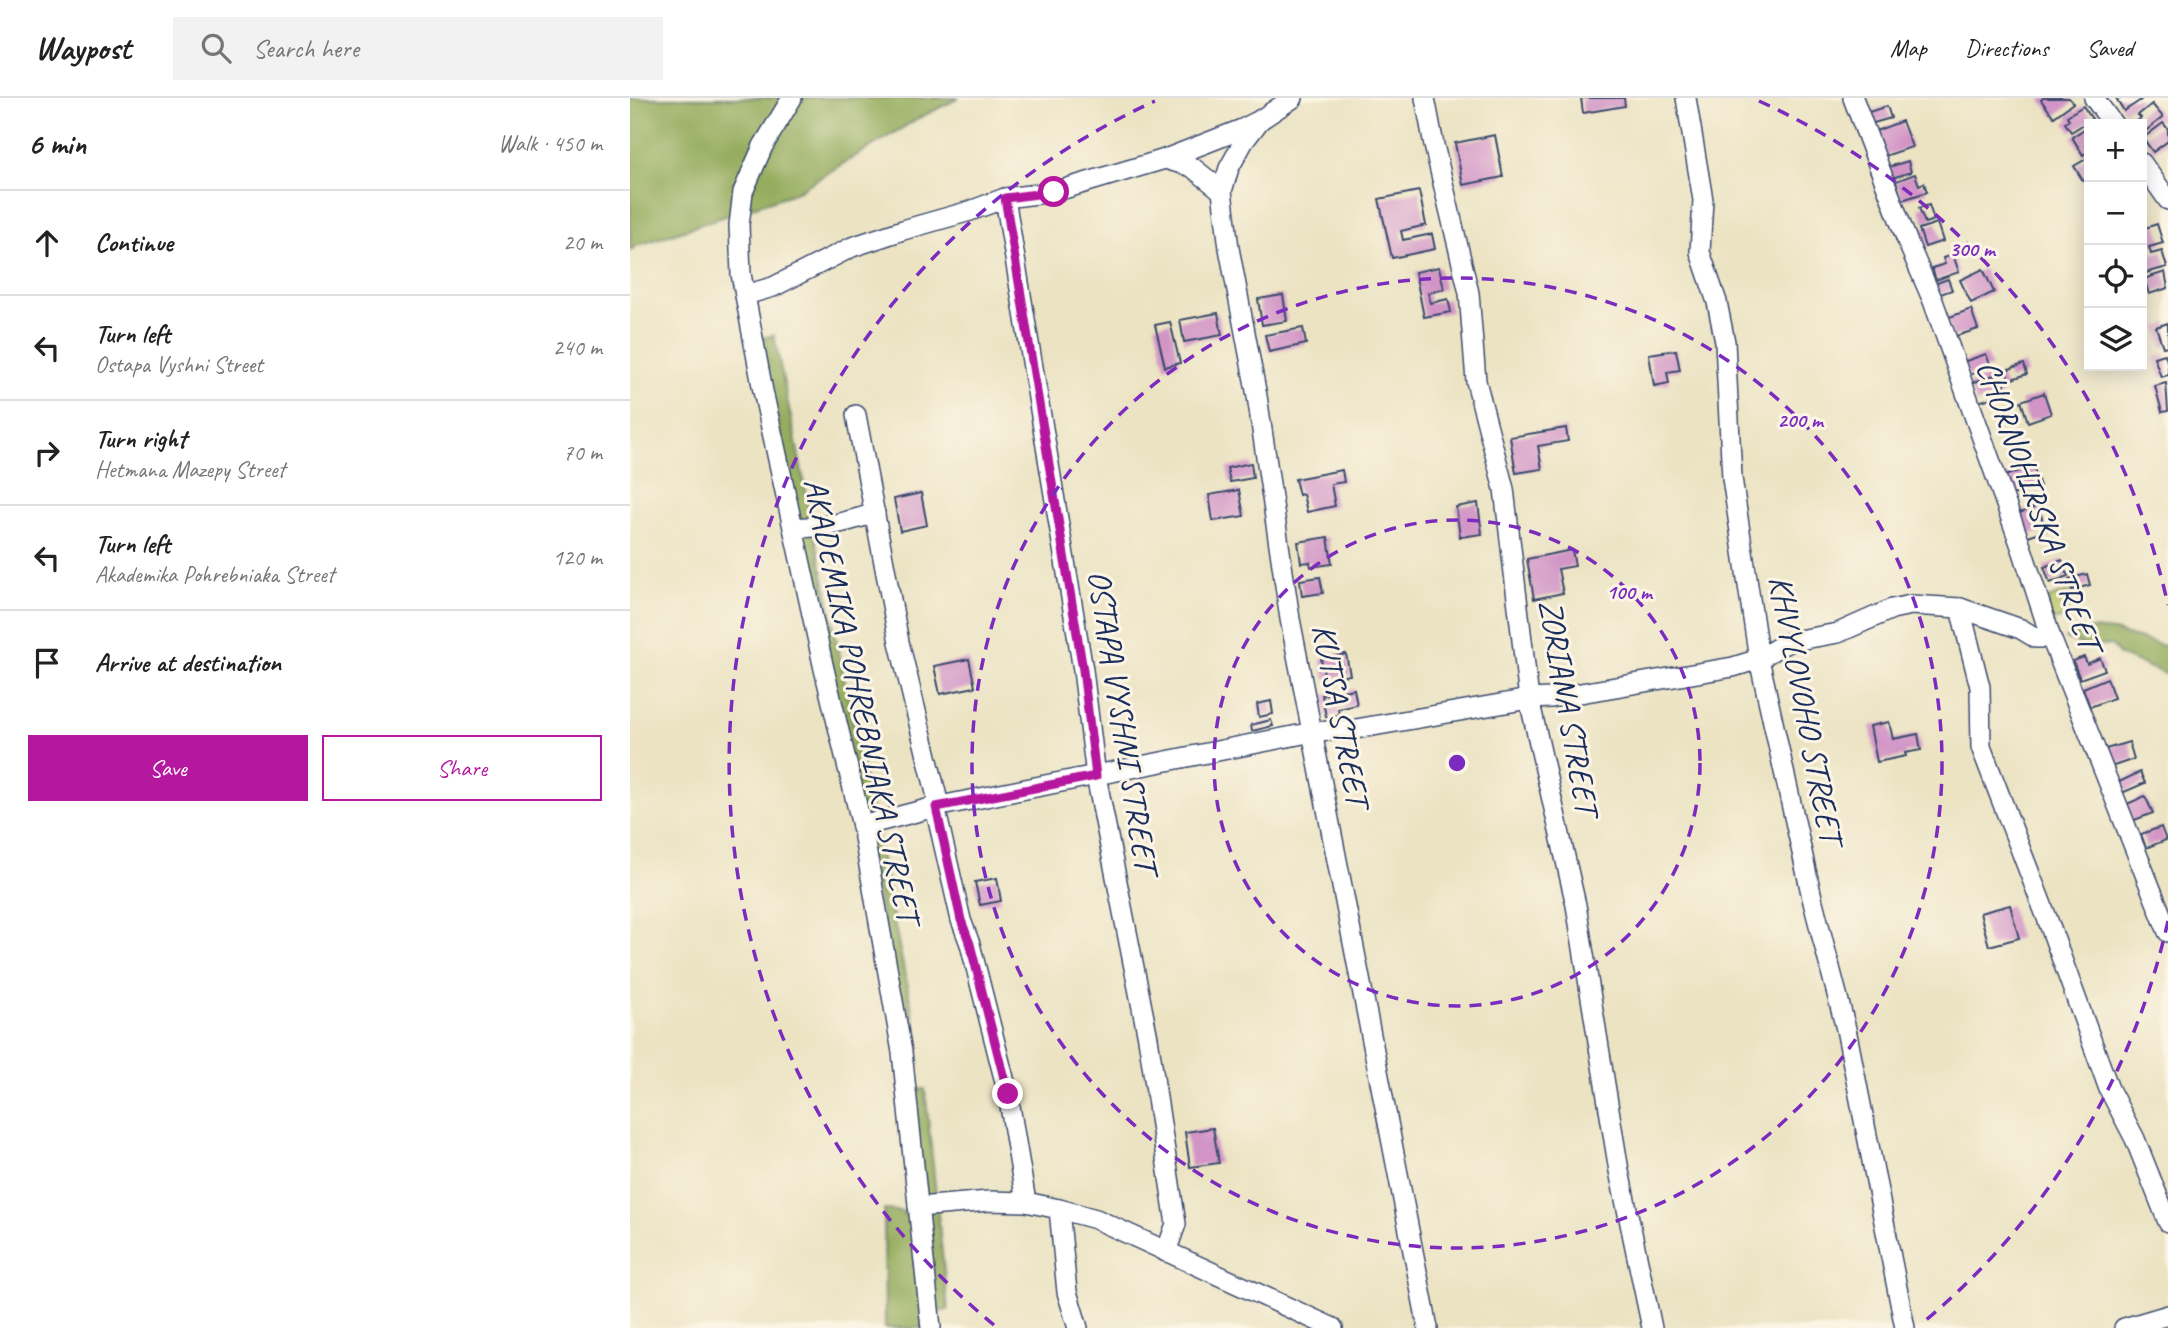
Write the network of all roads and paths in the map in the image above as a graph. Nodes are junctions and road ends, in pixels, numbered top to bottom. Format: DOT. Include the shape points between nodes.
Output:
graph roads {
  1 [pos="792,98"];
  2 [pos="1293,98"];
  3 [pos="1425,98"];
  4 [pos="1686,98"];
  5 [pos="1853,98"];
  6 [pos="2094,98"];
  7 [pos="2109,119"];
  8 [pos="1260,120"];
  9 [pos="1165,159"];
  10 [pos="2147,170"];
  11 [pos="1222,191"];
  12 [pos="1005,198"];
  13 [pos="2168,200"];
  14 [pos="745,295"];
  15 [pos="856,415"];
  16 [pos="875,513"];
  17 [pos="793,527"];
  18 [pos="1961,608"];
  19 [pos="2051,638"];
  20 [pos="1759,659"];
  21 [pos="1529,699"];
  22 [pos="1313,732"];
  23 [pos="1096,776"];
  24 [pos="936,807"];
  25 [pos="862,826"];
  26 [pos="2168,932"];
  27 [pos="1026,1202"];
  28 [pos="918,1207"];
  29 [pos="1059,1209"];
  30 [pos="2168,1222"];
  31 [pos="1166,1252"];
  32 [pos="2168,1315"];
  33 [pos="931,1328"];
  34 [pos="1078,1328"];
  35 [pos="1333,1328"];
  36 [pos="1429,1328"];
  37 [pos="1653,1328"];
  38 [pos="1905,1328"];
  39 [pos="2124,1328"];
  1 -- 14 [label="street, AKADEMIKA POHREBNIAKA STREET" via="763,146 743,192 738,225"];
  2 -- 8 [label="street"];
  3 -- 21 [label="street, ZORIANA STREET" via="1469,293 1476,381 1504,489"];
  4 -- 20 [label="street, KHVYLOVOHO STREET" via="1703,201 1700,252 1725,342 1732,478"];
  5 -- 19 [label="street, CHORNOHIRSKA STREET" via="1933,301"];
  6 -- 7 [label="street"];
  8 -- 9 [label="street"];
  8 -- 11 [label="street, KUTSA STREET" via="1229,168"];
  9 -- 11 [label="street" via="1192,167"];
  9 -- 12 [label="street" via="1054,192"];
  10 -- 13 [label="street"];
  11 -- 22 [label="street, KUTSA STREET" via="1290,619"];
  12 -- 14 [label="street" via="852,247 773,287"];
  12 -- 23 [label="street, OSTAPA VYSHNI STREET" via="1083,670"];
  14 -- 17 [label="street, AKADEMIKA POHREBNIAKA STREET"];
  15 -- 16 [label="street, AKADEMIKA POHREBNIAKA STREET"];
  16 -- 17 [label="street" via="834,526"];
  16 -- 24 [label="street, AKADEMIKA POHREBNIAKA STREET"];
  17 -- 25 [label="street, AKADEMIKA POHREBNIAKA STREET"];
  18 -- 19 [label="street" via="2036,638"];
  18 -- 20 [label="street" via="1910,605 1892,609 1838,633 1780,646"];
  18 -- 30 [label="street" via="1980,687 1981,747 2109,1089"];
  19 -- 26 [label="street, CHORNOHIRSKA STREET"];
  20 -- 21 [label="street"];
  20 -- 38 [label="street, KHVYLOVOHO STREET" via="1846,1029"];
  21 -- 22 [label="street" via="1350,730"];
  21 -- 37 [label="street, ZORIANA STREET" via="1576,905 1619,1171"];
  22 -- 23 [label="street"];
  22 -- 36 [label="street, KUTSA STREET"];
  23 -- 24 [label="street"];
  23 -- 31 [label="street, OSTAPA VYSHNI STREET" via="1148,1038 1177,1224"];
  24 -- 25 [label="street"];
  24 -- 27 [label="street, AKADEMIKA POHREBNIAKA STREET" via="1008,1094"];
  25 -- 28 [label="street, AKADEMIKA POHREBNIAKA STREET" via="902,1052"];
  27 -- 28 [label="street"];
  27 -- 29 [label="street"];
  28 -- 33 [label="street, AKADEMIKA POHREBNIAKA STREET"];
  29 -- 31 [label="street" via="1096,1219"];
  29 -- 34 [label="street" via="1067,1292"];
  31 -- 35 [label="street"];
  32 -- 39 [label="street"];
}
